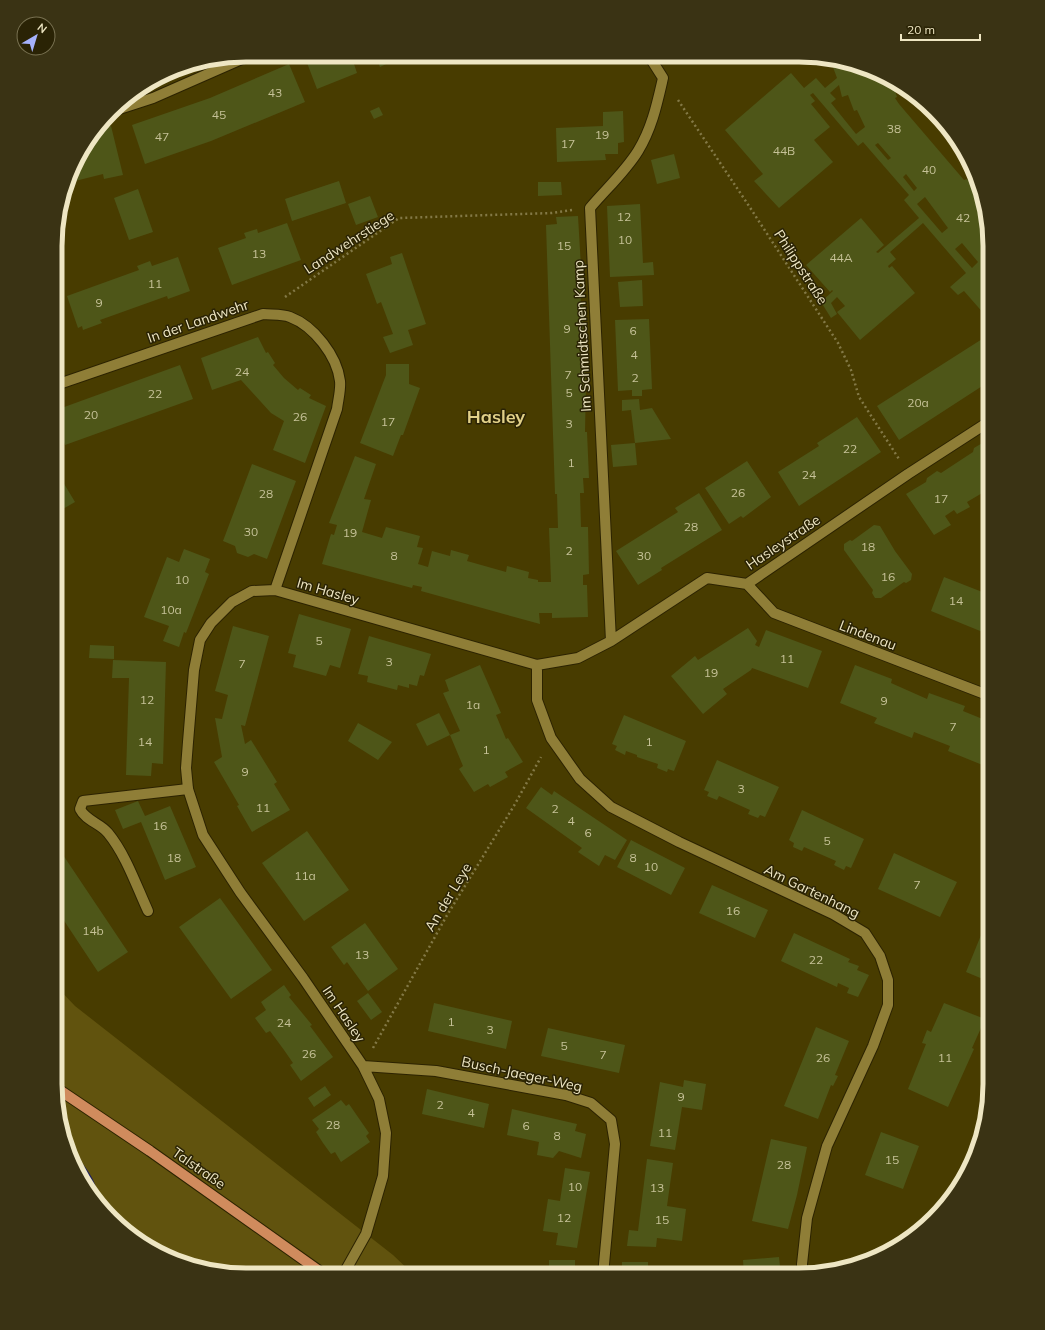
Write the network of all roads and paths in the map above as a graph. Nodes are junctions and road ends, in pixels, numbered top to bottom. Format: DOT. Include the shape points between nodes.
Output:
graph roads {
  1 [pos="234,62"];
  2 [pos="653,62"];
  3 [pos="663,78"];
  4 [pos="127,107"];
  5 [pos="552,213"];
  6 [pos="263,314"];
  7 [pos="62,383"];
  8 [pos="983,426"];
  9 [pos="908,474"];
  10 [pos="747,584"];
  11 [pos="275,590"];
  12 [pos="611,641"];
  13 [pos="537,664"];
  14 [pos="983,693"];
  15 [pos="552,738"];
  16 [pos="188,789"];
  17 [pos="148,911"];
  18 [pos="363,1066"];
  19 [pos="62,1092"];
  20 [pos="315,1268"];
  21 [pos="347,1268"];
  22 [pos="604,1268"];
  23 [pos="802,1268"];
  1 -- 4 [label="street" via="153,98"];
  2 -- 3 [label="street"];
  3 -- 9 [label="path, Philippstraße" via="838,342 851,370 859,397"];
  3 -- 12 [label="street, Im Schmidtschen Kamp" via="653,120 638,152 590,208"];
  5 -- 6 [label="path, Landwehrstiege" via="399,218 307,280"];
  6 -- 7 [label="street, In der Landwehr"];
  6 -- 11 [label="street, In der Landwehr" via="290,317 310,328 324,343 340,381 337,409"];
  8 -- 9 [label="street, Hasleystraße"];
  9 -- 10 [label="street, Hasleystraße"];
  10 -- 12 [label="street, Hasleystraße" via="707,578"];
  10 -- 14 [label="street, Lindenau" via="774,614"];
  11 -- 13 [label="street, Im Hasley"];
  11 -- 16 [label="street, Im Hasley" via="252,591 232,602 211,623 200,640 194,670 188,742"];
  12 -- 13 [label="street, Hasleystraße" via="578,658"];
  13 -- 15 [label="street" via="537,700"];
  15 -- 18 [label="path, An der Leye" via="446,917"];
  15 -- 23 [label="street, Am Gartenhang" via="580,779 611,807 679,842 833,914 865,933 880,956 888,980 888,1005 873,1046 827,1146 807,1218"];
  16 -- 17 [label="street" via="83,801 80,809 83,816 107,832 129,868"];
  16 -- 18 [label="street, Im Hasley" via="203,835 221,864"];
  18 -- 21 [label="street, Im Hasley" via="379,1099 386,1133 383,1176 366,1234"];
  18 -- 22 [label="street, Busch-Jaeger-Weg" via="436,1071 566,1095 591,1103 611,1120 615,1144"];
  19 -- 20 [label="main road, Talstraße"];
}
